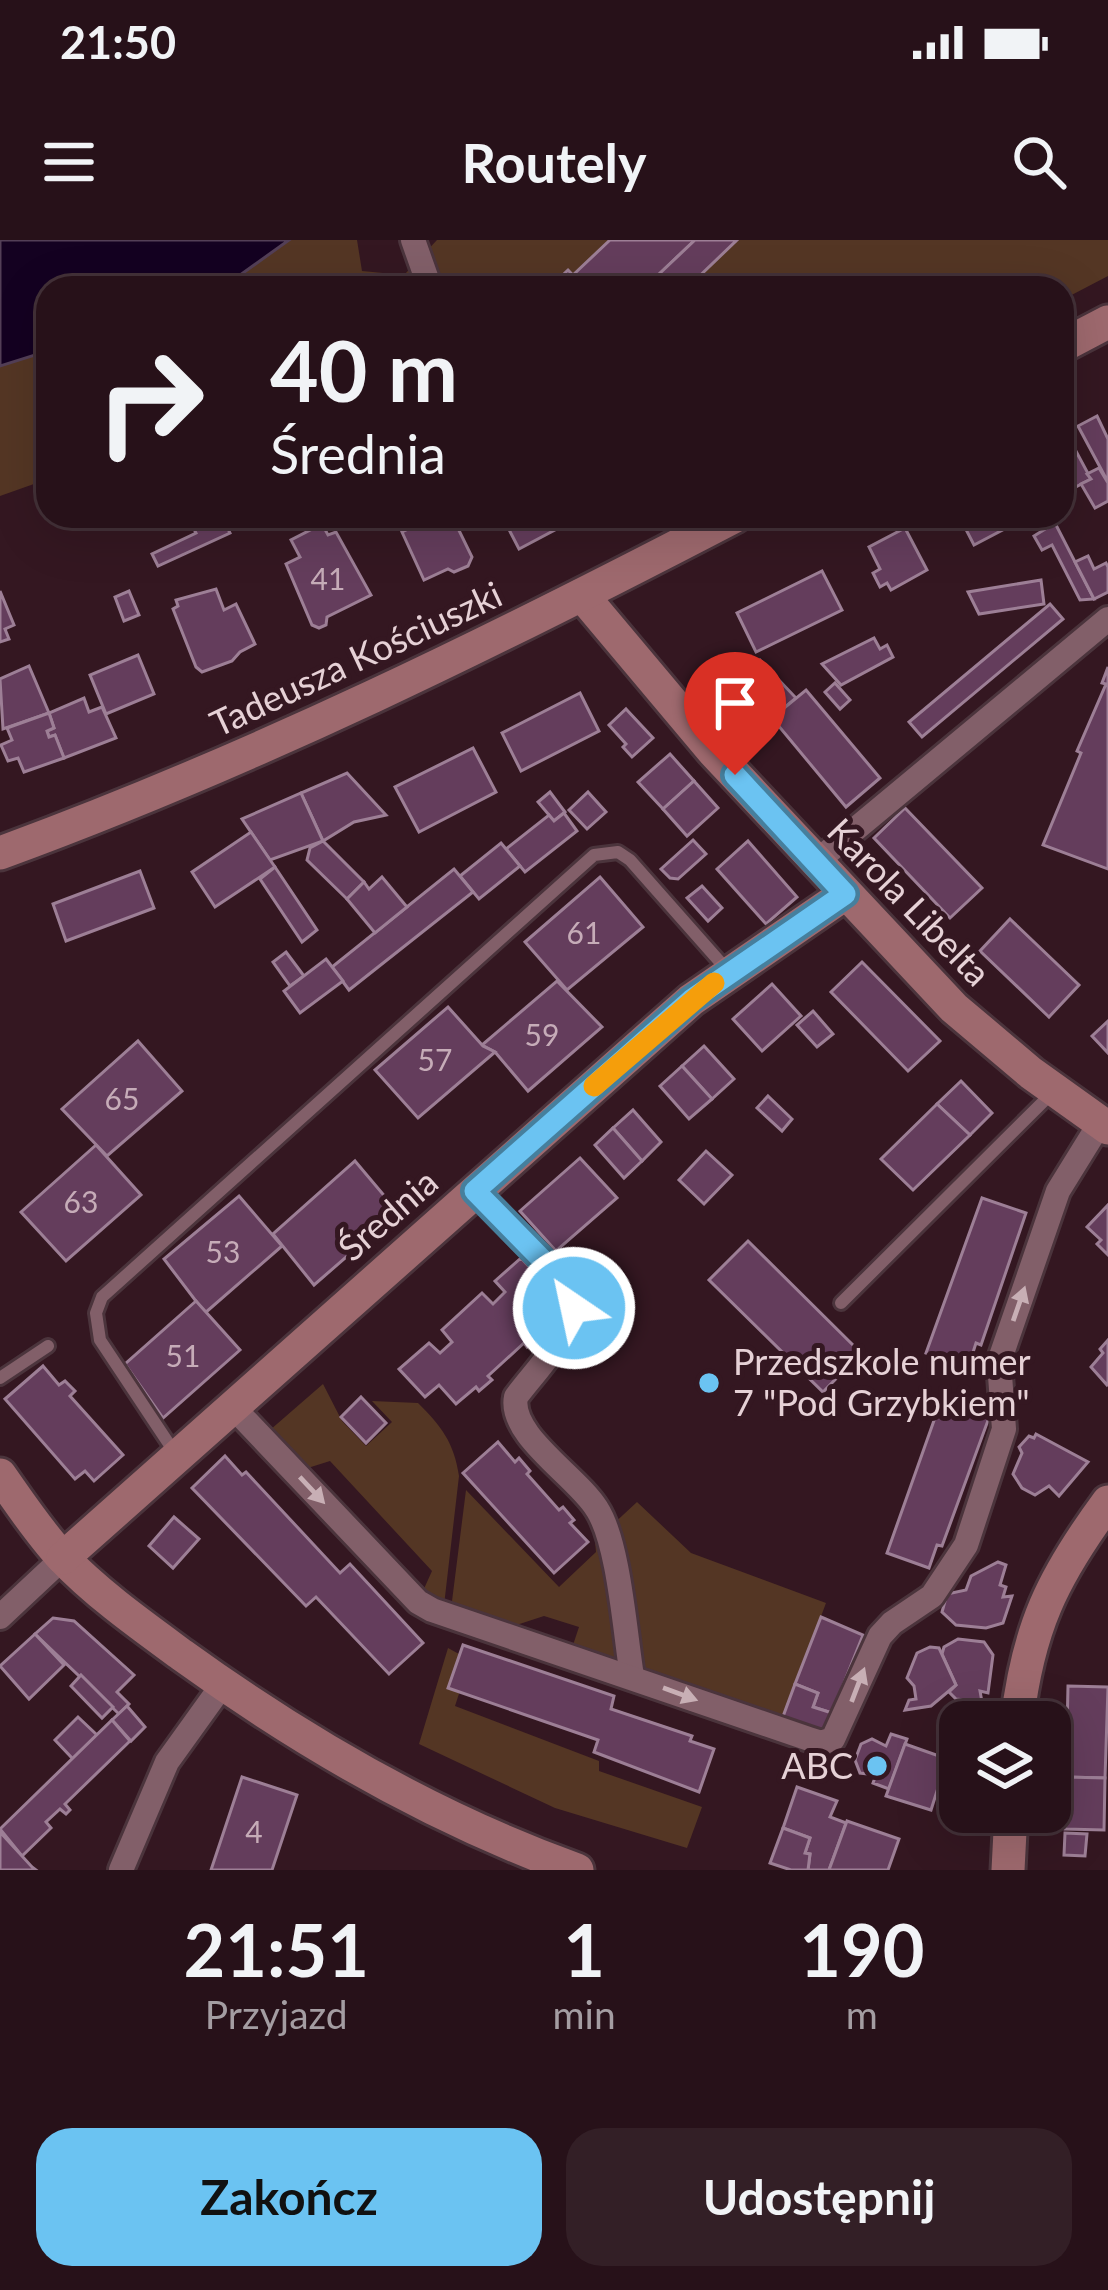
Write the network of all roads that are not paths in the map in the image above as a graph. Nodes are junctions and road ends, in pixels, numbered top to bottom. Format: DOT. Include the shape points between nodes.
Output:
graph roads {
  1 [pos="413,240"];
  2 [pos="426,276"];
  3 [pos="1108,322"];
  4 [pos="1074,340"];
  5 [pos="701,528"];
  6 [pos="582,595"];
  7 [pos="1108,619"];
  8 [pos="0,854"];
  9 [pos="816,862"];
  10 [pos="845,894"];
  11 [pos="729,972"];
  12 [pos="1054,1090"];
  13 [pos="1104,1125"];
  14 [pos="475,1191"];
  15 [pos="841,1303"];
  16 [pos="48,1346"];
  17 [pos="0,1378"];
  18 [pos="231,1405"];
  19 [pos="176,1454"];
  20 [pos="0,1475"];
  21 [pos="1108,1502"];
  22 [pos="63,1558"];
  23 [pos="0,1617"];
  24 [pos="632,1676"];
  25 [pos="223,1684"];
  26 [pos="1021,1701"];
  27 [pos="1010,1833"];
  28 [pos="121,1870"];
  29 [pos="578,1870"];
  30 [pos="1008,1870"];
  1 -- 2 [label="street"];
  3 -- 4 [label="street"];
  5 -- 6 [label="street, Tadeusza Kościuszki"];
  6 -- 8 [label="street, Tadeusza Kościuszki" via="328,719"];
  6 -- 9 [label="street, Karola Libelta"];
  7 -- 9 [label="street"];
  9 -- 10 [label="street, Karola Libelta"];
  10 -- 11 [label="street, Średnia"];
  10 -- 12 [label="street, Karola Libelta" via="954,1008"];
  11 -- 14 [label="street, Średnia"];
  11 -- 19 [label="lane" via="630,860 618,852 594,855 102,1297 100,1340"];
  12 -- 13 [label="street, Karola Libelta"];
  12 -- 15 [label="lane"];
  24 -- 13 [label="street, one-way" via="821,1743 832,1739 880,1636 932,1596 966,1545 1004,1429 999,1362 1058,1191"];
  14 -- 18 [label="street, Średnia"];
  14 -- 24 [label="street" via="574,1298 570,1318 513,1409 597,1508"];
  16 -- 17 [label="lane"];
  18 -- 19 [label="street, Średnia"];
  18 -- 24 [label="street, one-way" via="418,1602"];
  19 -- 22 [label="street, Średnia"];
  20 -- 22 [label="street"];
  21 -- 26 [label="street" via="1050,1591"];
  22 -- 23 [label="street, Średnia"];
  22 -- 25 [label="street"];
  25 -- 28 [label="street" via="167,1762"];
  25 -- 29 [label="street" via="393,1790"];
  27 -- 30 [label="street"];
}
